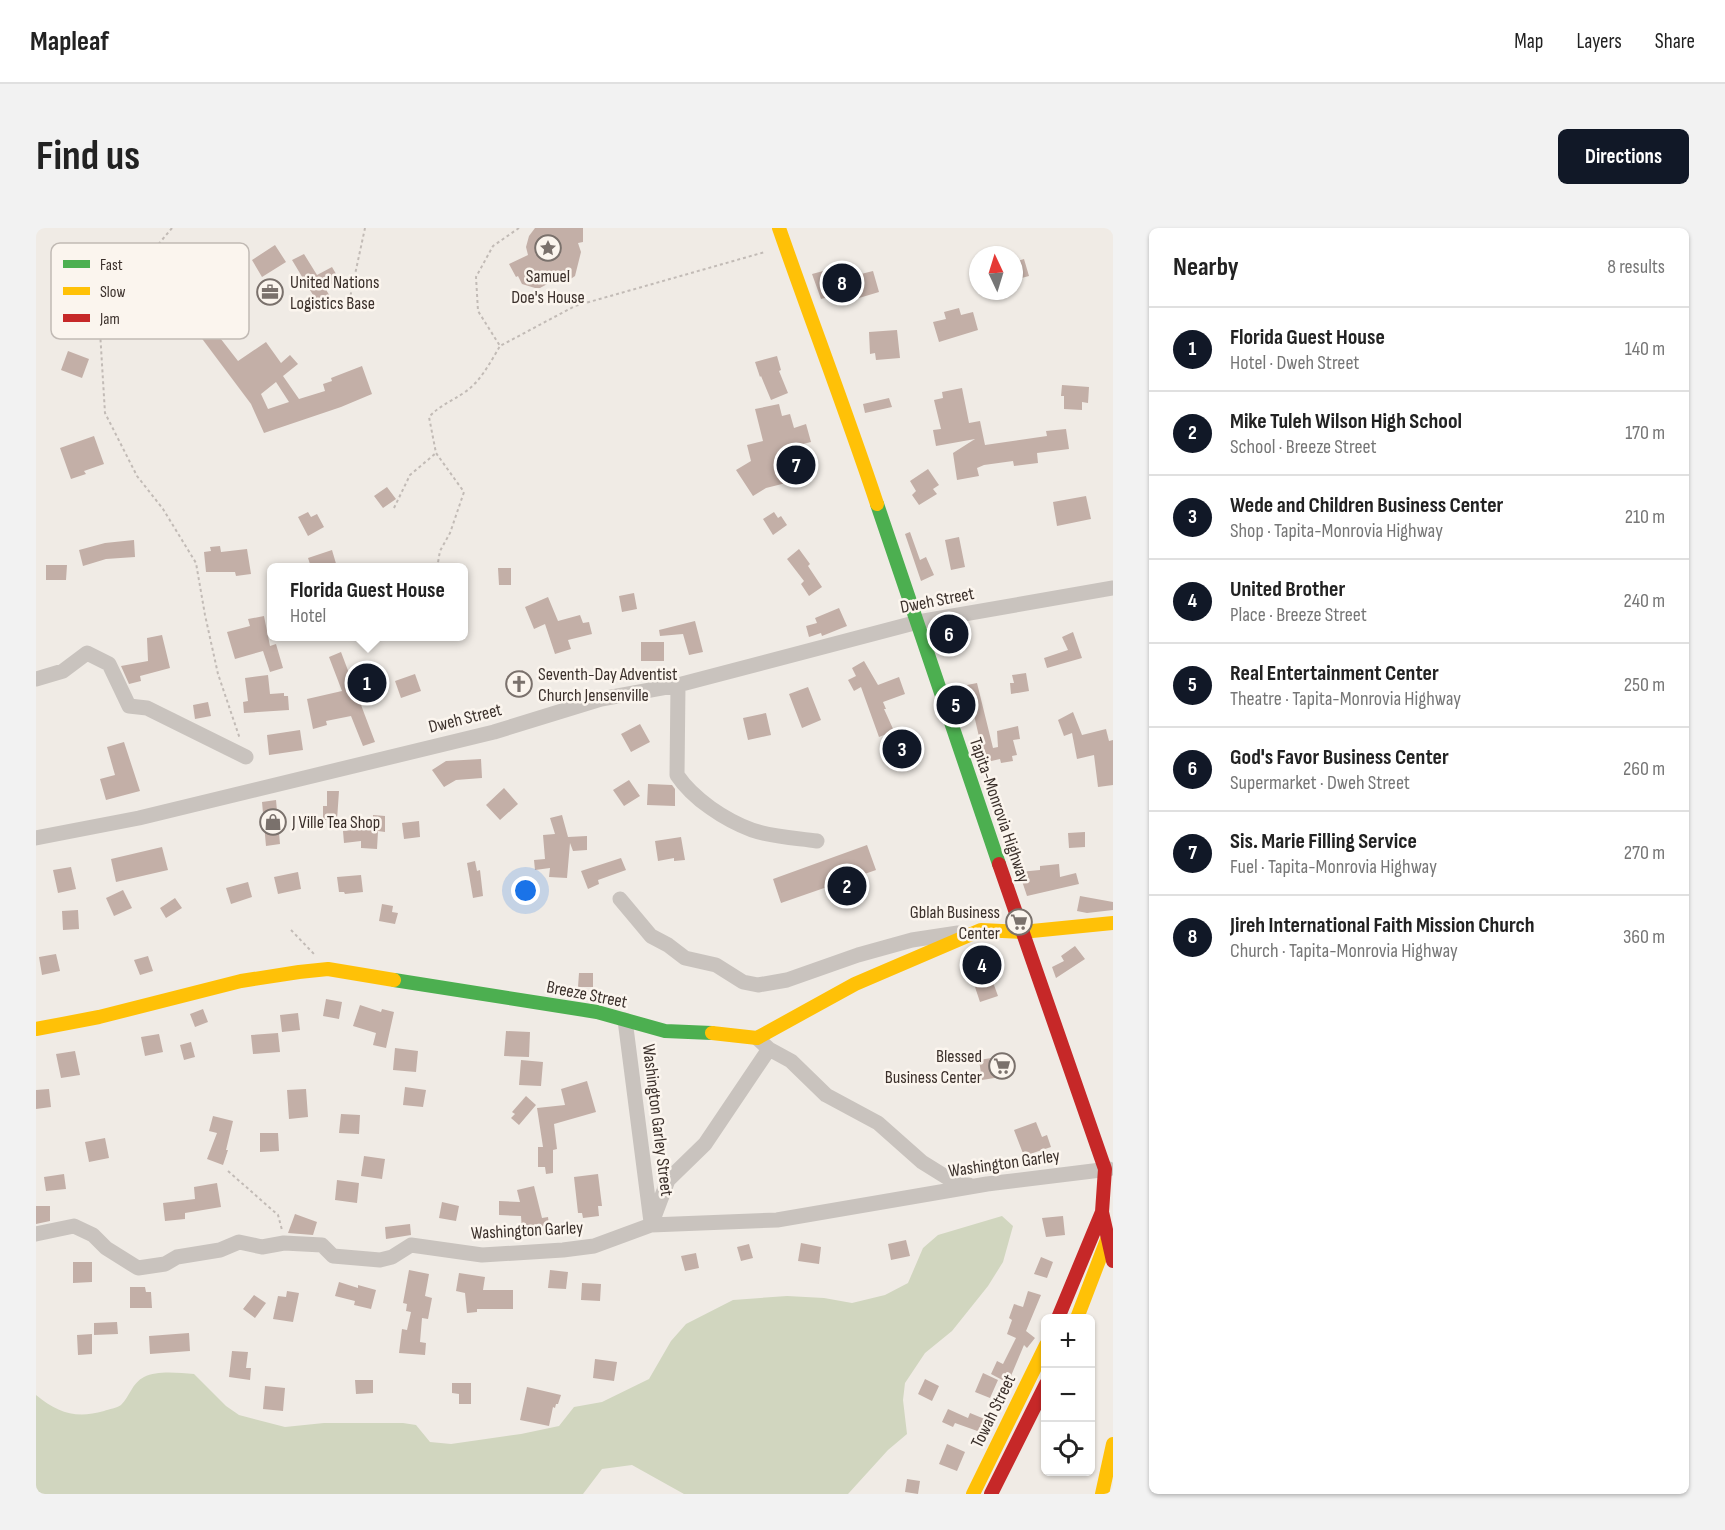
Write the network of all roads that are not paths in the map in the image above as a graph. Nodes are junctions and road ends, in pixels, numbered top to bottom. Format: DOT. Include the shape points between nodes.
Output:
graph roads {
  1 [pos="779,228"];
  2 [pos="1113,588"];
  3 [pos="918,622"];
  4 [pos="36,679"];
  5 [pos="678,685"];
  6 [pos="246,757"];
  7 [pos="36,838"];
  8 [pos="817,841"];
  9 [pos="620,899"];
  10 [pos="1113,923"];
  11 [pos="981,930"];
  12 [pos="1022,932"];
  13 [pos="626,1020"];
  14 [pos="36,1029"];
  15 [pos="757,1038"];
  16 [pos="769,1049"];
  17 [pos="1109,1169"];
  18 [pos="987,1184"];
  19 [pos="1102,1212"];
  20 [pos="651,1225"];
  21 [pos="36,1234"];
  22 [pos="1108,1237"];
  23 [pos="1113,1261"];
  24 [pos="1060,1314"];
  25 [pos="1079,1314"];
  26 [pos="1041,1355"];
  27 [pos="1041,1394"];
  28 [pos="1113,1444"];
  29 [pos="973,1494"];
  30 [pos="991,1494"];
  31 [pos="1102,1494"];
  1 -- 3 [label="main road, Tapita-Monrovia Highway"];
  2 -- 3 [label="street, Dweh Street"];
  3 -- 5 [label="street, Dweh Street"];
  3 -- 12 [label="main road, Tapita-Monrovia Highway"];
  4 -- 6 [label="street" via="63,671 87,653 109,664 129,706 147,708"];
  5 -- 7 [label="street, Dweh Street" via="601,699 494,732 140,818"];
  5 -- 8 [label="street" via="677,775 684,785 714,809 752,830"];
  9 -- 11 [label="street" via="651,936 685,958 716,965 743,982 758,985 787,980 858,954 912,940"];
  10 -- 12 [label="main road"];
  11 -- 12 [label="main road"];
  11 -- 15 [label="main road" via="855,984"];
  12 -- 17 [label="main road, Tapita-Monrovia Highway"];
  13 -- 14 [label="main road, Breeze Street" via="328,969 304,970 210,989 98,1018"];
  13 -- 15 [label="main road, Breeze Street" via="665,1031"];
  13 -- 20 [label="street, Washington Garley Street"];
  15 -- 16 [label="street"];
  16 -- 18 [label="street" via="791,1061 826,1095 878,1123 922,1162 959,1185"];
  16 -- 20 [label="street" via="705,1144 668,1180"];
  17 -- 18 [label="street, Washington Garley"];
  17 -- 19 [label="main road, Tapita-Monrovia Highway"];
  18 -- 20 [label="street, Washington Garley" via="777,1220"];
  19 -- 22 [label="main road, Tapita-Monrovia Highway"];
  19 -- 24 [label="main road"];
  20 -- 21 [label="street, Washington Garley" via="594,1246 563,1250 482,1255 411,1245 380,1260 333,1256 322,1245 284,1243 262,1247 239,1242 220,1250 138,1268 93,1235 74,1227"];
  22 -- 23 [label="main road, Tapita-Monrovia Highway"];
  22 -- 25 [label="main road"];
  26 -- 29 [label="main road, Towah Street"];
  27 -- 30 [label="main road, Towah Street"];
  28 -- 31 [label="main road"];
}
